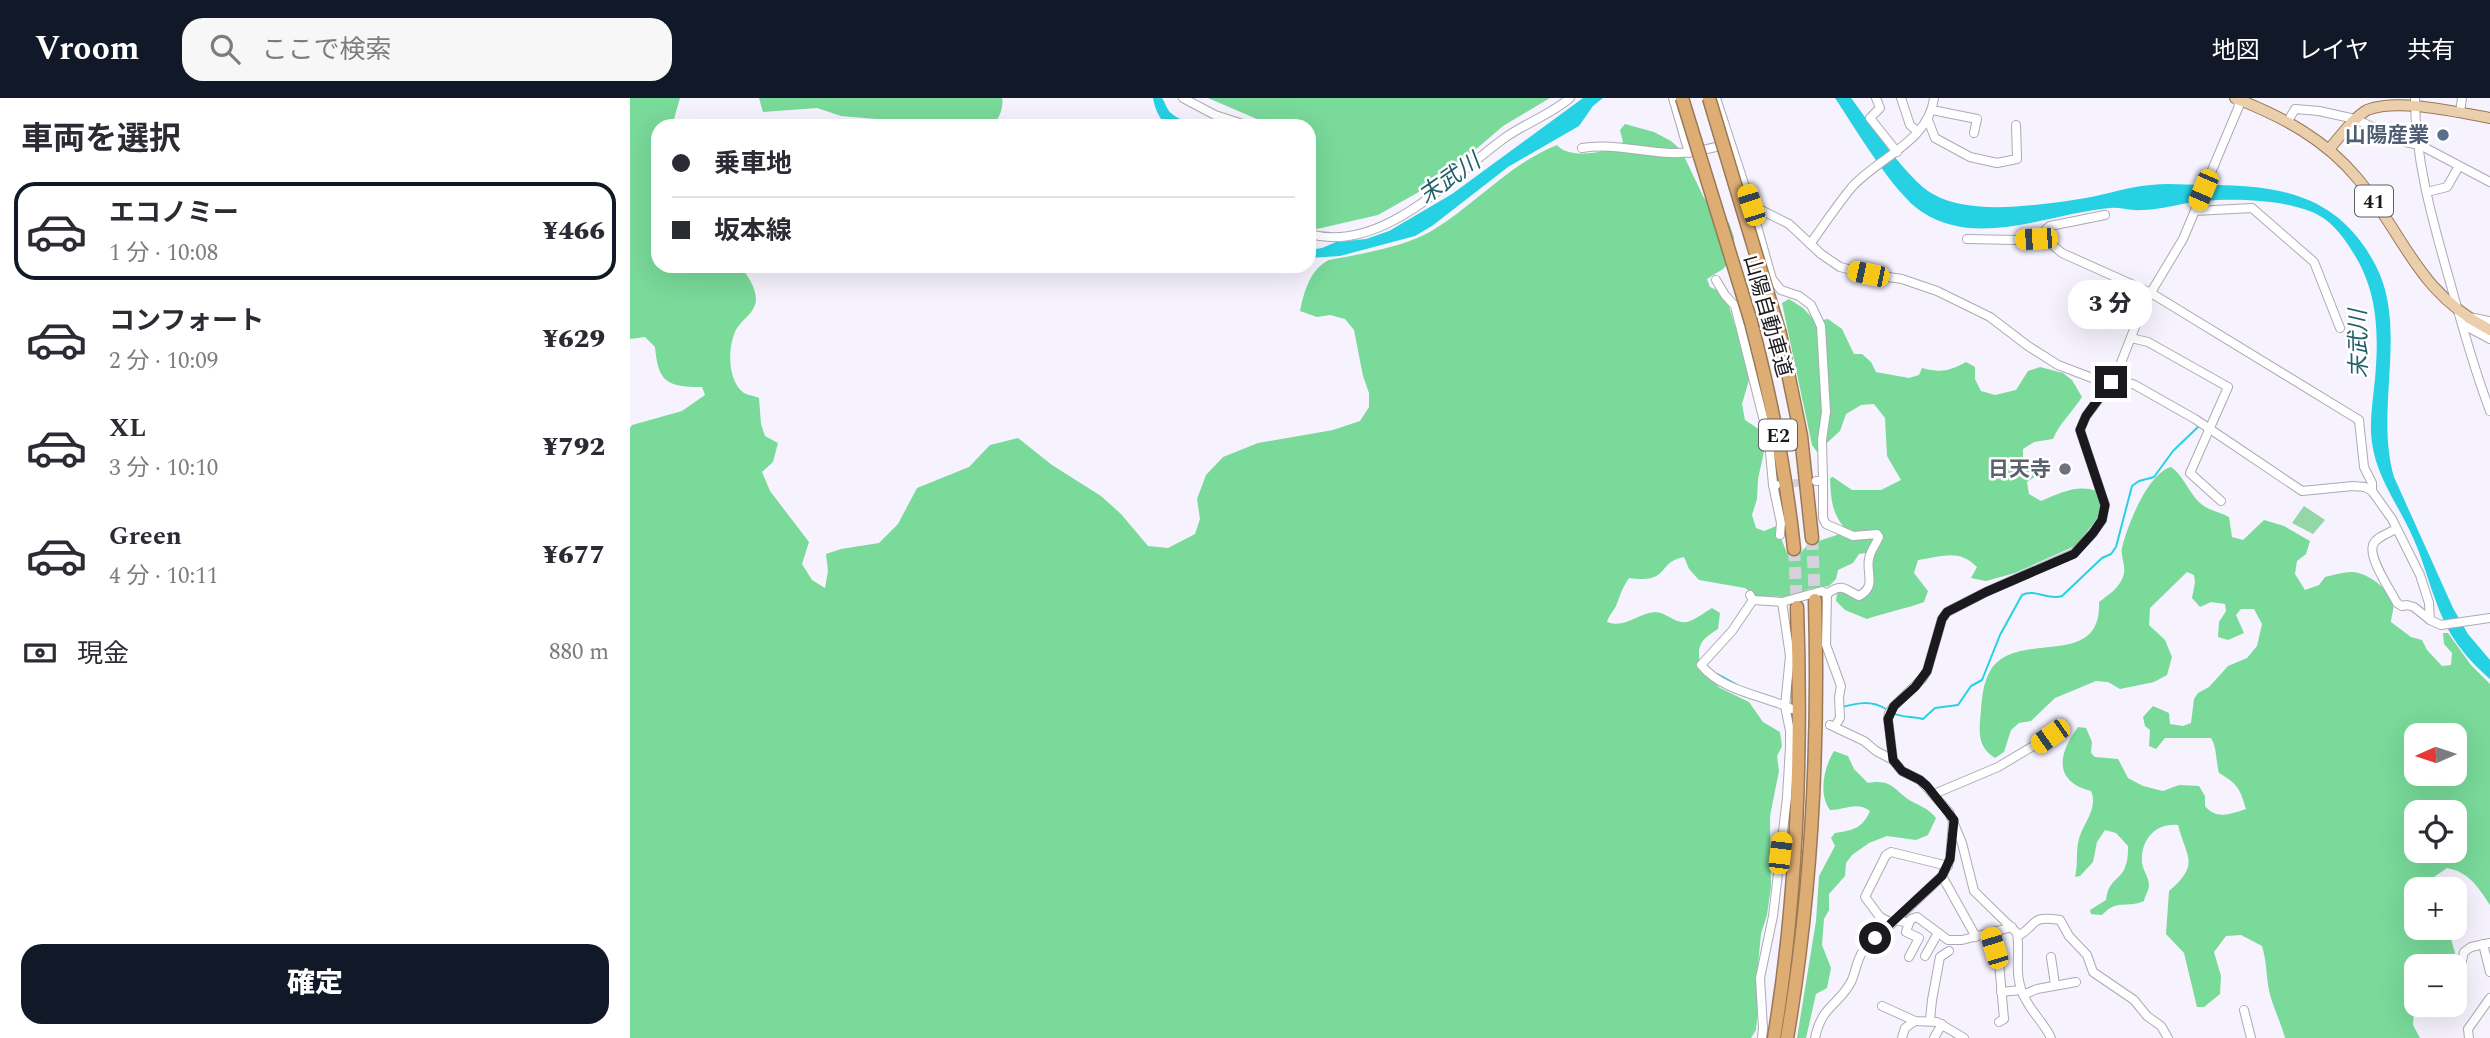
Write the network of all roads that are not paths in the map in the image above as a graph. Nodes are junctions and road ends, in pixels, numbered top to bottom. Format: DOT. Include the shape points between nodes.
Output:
graph roads {
  1 [pos="1183,98"];
  2 [pos="1570,98"];
  3 [pos="1673,98"];
  4 [pos="1682,98"];
  5 [pos="1709,98"];
  6 [pos="1716,98"];
  7 [pos="1876,98"];
  8 [pos="1901,98"];
  9 [pos="1934,98"];
  10 [pos="2237,98"];
  11 [pos="2462,98"];
  12 [pos="2415,101"];
  13 [pos="1933,110"];
  14 [pos="2460,113"];
  15 [pos="2490,118"];
  16 [pos="1227,119"];
  17 [pos="2355,119"];
  18 [pos="1928,120"];
  19 [pos="2288,121"];
  20 [pos="2016,125"];
  21 [pos="1917,131"];
  22 [pos="1973,134"];
  23 [pos="1731,143"];
  24 [pos="2417,144"];
  25 [pos="1582,148"];
  26 [pos="2329,149"];
  27 [pos="1689,153"];
  28 [pos="1896,153"];
  29 [pos="2459,166"];
  30 [pos="2490,182"];
  31 [pos="2427,192"];
  32 [pos="1751,205"];
  33 [pos="2196,209"];
  34 [pos="2105,215"];
  35 [pos="1316,236"];
  36 [pos="2044,238"];
  37 [pos="1967,239"];
  38 [pos="1811,244"];
  39 [pos="1716,280"];
  40 [pos="2151,293"];
  41 [pos="2462,317"];
  42 [pos="2490,321"];
  43 [pos="2340,328"];
  44 [pos="2490,330"];
  45 [pos="2132,338"];
  46 [pos="2490,339"];
  47 [pos="2111,381"];
  48 [pos="2490,411"];
  49 [pos="2208,430"];
  50 [pos="2372,487"];
  51 [pos="2221,501"];
  52 [pos="2396,528"];
  53 [pos="1780,535"];
  54 [pos="1812,538"];
  55 [pos="1794,549"];
  56 [pos="1821,597"];
  57 [pos="1782,601"];
  58 [pos="1797,607"];
  59 [pos="2490,618"];
  60 [pos="2430,620"];
  61 [pos="1787,704"];
  62 [pos="2050,736"];
  63 [pos="1893,760"];
  64 [pos="1934,794"];
  65 [pos="1954,820"];
  66 [pos="1948,866"];
  67 [pos="1942,876"];
  68 [pos="1894,922"];
  69 [pos="1909,923"];
  70 [pos="2012,927"];
  71 [pos="1938,933"];
  72 [pos="1990,933"];
  73 [pos="2018,936"];
  74 [pos="1976,937"];
  75 [pos="2487,943"];
  76 [pos="1949,951"];
  77 [pos="2464,954"];
  78 [pos="1925,956"];
  79 [pos="1909,957"];
  80 [pos="2051,957"];
  81 [pos="2490,972"];
  82 [pos="2076,982"];
  83 [pos="2055,985"];
  84 [pos="2001,992"];
  85 [pos="2022,993"];
  86 [pos="2490,998"];
  87 [pos="1882,1006"];
  88 [pos="2244,1010"];
  89 [pos="1930,1020"];
  90 [pos="1915,1021"];
  91 [pos="1999,1022"];
  92 [pos="1942,1024"];
  93 [pos="1762,1038"];
  94 [pos="1773,1038"];
  95 [pos="1787,1038"];
  96 [pos="1815,1038"];
  97 [pos="1902,1038"];
  98 [pos="1934,1038"];
  99 [pos="1964,1038"];
  100 [pos="2051,1038"];
  101 [pos="2168,1038"];
  102 [pos="2251,1038"];
  103 [pos="2469,1038"];
  1 -- 16 [label="street"];
  2 -- 35 [label="street" via="1514,131 1448,185 1392,220 1355,235"];
  3 -- 27 [label="street"];
  4 -- 55 [label="highway, 山陽自動車道 / E2, bridge" via="1769,389"];
  5 -- 54 [label="highway, 山陽自動車道 / E2, bridge" via="1780,334 1801,436"];
  6 -- 23 [label="street"];
  7 -- 28 [label="street" via="1880,108 1870,118"];
  8 -- 21 [label="street" via="1910,125"];
  9 -- 13 [label="street"];
  10 -- 19 [label="main road, 41"];
  10 -- 33 [label="street" via="2239,106"];
  11 -- 14 [label="street"];
  12 -- 14 [label="main road"];
  12 -- 17 [label="main road" via="2386,103"];
  12 -- 24 [label="street"];
  13 -- 18 [label="street"];
  13 -- 22 [label="street" via="1976,119"];
  14 -- 15 [label="main road"];
  17 -- 19 [label="street" via="2295,109"];
  17 -- 24 [label="street"];
  17 -- 26 [label="main road"];
  18 -- 20 [label="street" via="1938,141 1970,157 1997,163 2017,159"];
  18 -- 21 [label="street"];
  19 -- 26 [label="main road, 41"];
  21 -- 28 [label="street"];
  23 -- 27 [label="street"];
  23 -- 32 [label="street"];
  24 -- 29 [label="street"];
  24 -- 31 [label="street"];
  25 -- 27 [label="street"];
  26 -- 41 [label="main road, 41" via="2371,196 2420,272"];
  28 -- 38 [label="street" via="1851,188"];
  29 -- 30 [label="street"];
  29 -- 31 [label="street" via="2446,187"];
  31 -- 41 [label="street"];
  32 -- 38 [label="street" via="1789,224"];
  32 -- 56 [label="street" via="1772,279 1781,290 1811,305 1821,326 1826,402 1819,481 1823,518 1826,524 1853,536 1879,537 1869,558 1871,580 1864,594 1841,587"];
  33 -- 40 [label="street"];
  33 -- 43 [label="street" via="2252,208 2314,262"];
  34 -- 36 [label="street" via="2050,226"];
  36 -- 37 [label="street"];
  36 -- 40 [label="street" via="2062,253"];
  38 -- 47 [label="street" via="1840,267 1902,279 1943,294 1990,317 2058,365"];
  39 -- 53 [label="street" via="1735,306 1769,441"];
  40 -- 45 [label="street"];
  40 -- 50 [label="street" via="2359,420 2364,467"];
  41 -- 42 [label="street"];
  41 -- 44 [label="main road, 41"];
  41 -- 46 [label="street"];
  41 -- 48 [label="street"];
  45 -- 47 [label="street"];
  45 -- 49 [label="street" via="2148,342 2228,387"];
  47 -- 49 [label="street" via="2135,384"];
  47 -- 63 [label="street" via="2080,430 2105,505 2102,520 2074,554 1947,612 1927,671 1890,710"];
  49 -- 50 [label="street" via="2302,491"];
  49 -- 51 [label="street" via="2190,473"];
  50 -- 52 [label="street"];
  52 -- 60 [label="street" via="2420,575"];
  52 -- 60 [label="street" via="2372,546 2372,558 2398,603 2414,607"];
  56 -- 57 [label="street" via="1822,591"];
  56 -- 63 [label="street" via="1826,645 1841,686 1840,718 1833,726"];
  56 -- 95 [label="highway" via="1811,845"];
  57 -- 61 [label="street" via="1790,656"];
  57 -- 61 [label="street" via="1751,598 1732,631 1703,662 1710,674 1742,692"];
  58 -- 94 [label="highway" via="1798,805 1792,907"];
  59 -- 60 [label="street" via="2441,625"];
  61 -- 93 [label="street" via="1787,797 1773,916 1760,978"];
  62 -- 64 [label="street" via="1998,767"];
  63 -- 64 [label="street"];
  64 -- 65 [label="street"];
  65 -- 66 [label="street"];
  65 -- 70 [label="street" via="1974,891"];
  66 -- 67 [label="street"];
  66 -- 68 [label="street" via="1891,852 1886,855 1865,897 1880,916"];
  67 -- 68 [label="street"];
  67 -- 74 [label="street"];
  68 -- 69 [label="street"];
  68 -- 96 [label="street" via="1858,958 1851,982 1827,1009"];
  69 -- 71 [label="street" via="1917,917"];
  69 -- 79 [label="street" via="1906,932 1919,938"];
  70 -- 72 [label="street"];
  70 -- 73 [label="street"];
  71 -- 74 [label="street" via="1948,940"];
  71 -- 78 [label="street"];
  72 -- 74 [label="street"];
  72 -- 84 [label="street"];
  73 -- 85 [label="street" via="2016,961"];
  73 -- 101 [label="street" via="2042,919 2060,920 2087,955 2093,972 2134,1000"];
  75 -- 77 [label="street"];
  75 -- 81 [label="street"];
  76 -- 89 [label="street" via="1940,957"];
  80 -- 83 [label="street"];
  82 -- 83 [label="street"];
  83 -- 85 [label="street"];
  84 -- 85 [label="street"];
  84 -- 91 [label="street" via="2004,1019"];
  85 -- 100 [label="street"];
  86 -- 103 [label="street" via="2468,1029"];
  87 -- 90 [label="street"];
  88 -- 102 [label="street"];
  89 -- 90 [label="street"];
  89 -- 92 [label="street"];
  90 -- 97 [label="street" via="1905,1028"];
  92 -- 98 [label="street"];
  92 -- 99 [label="street"];
}
